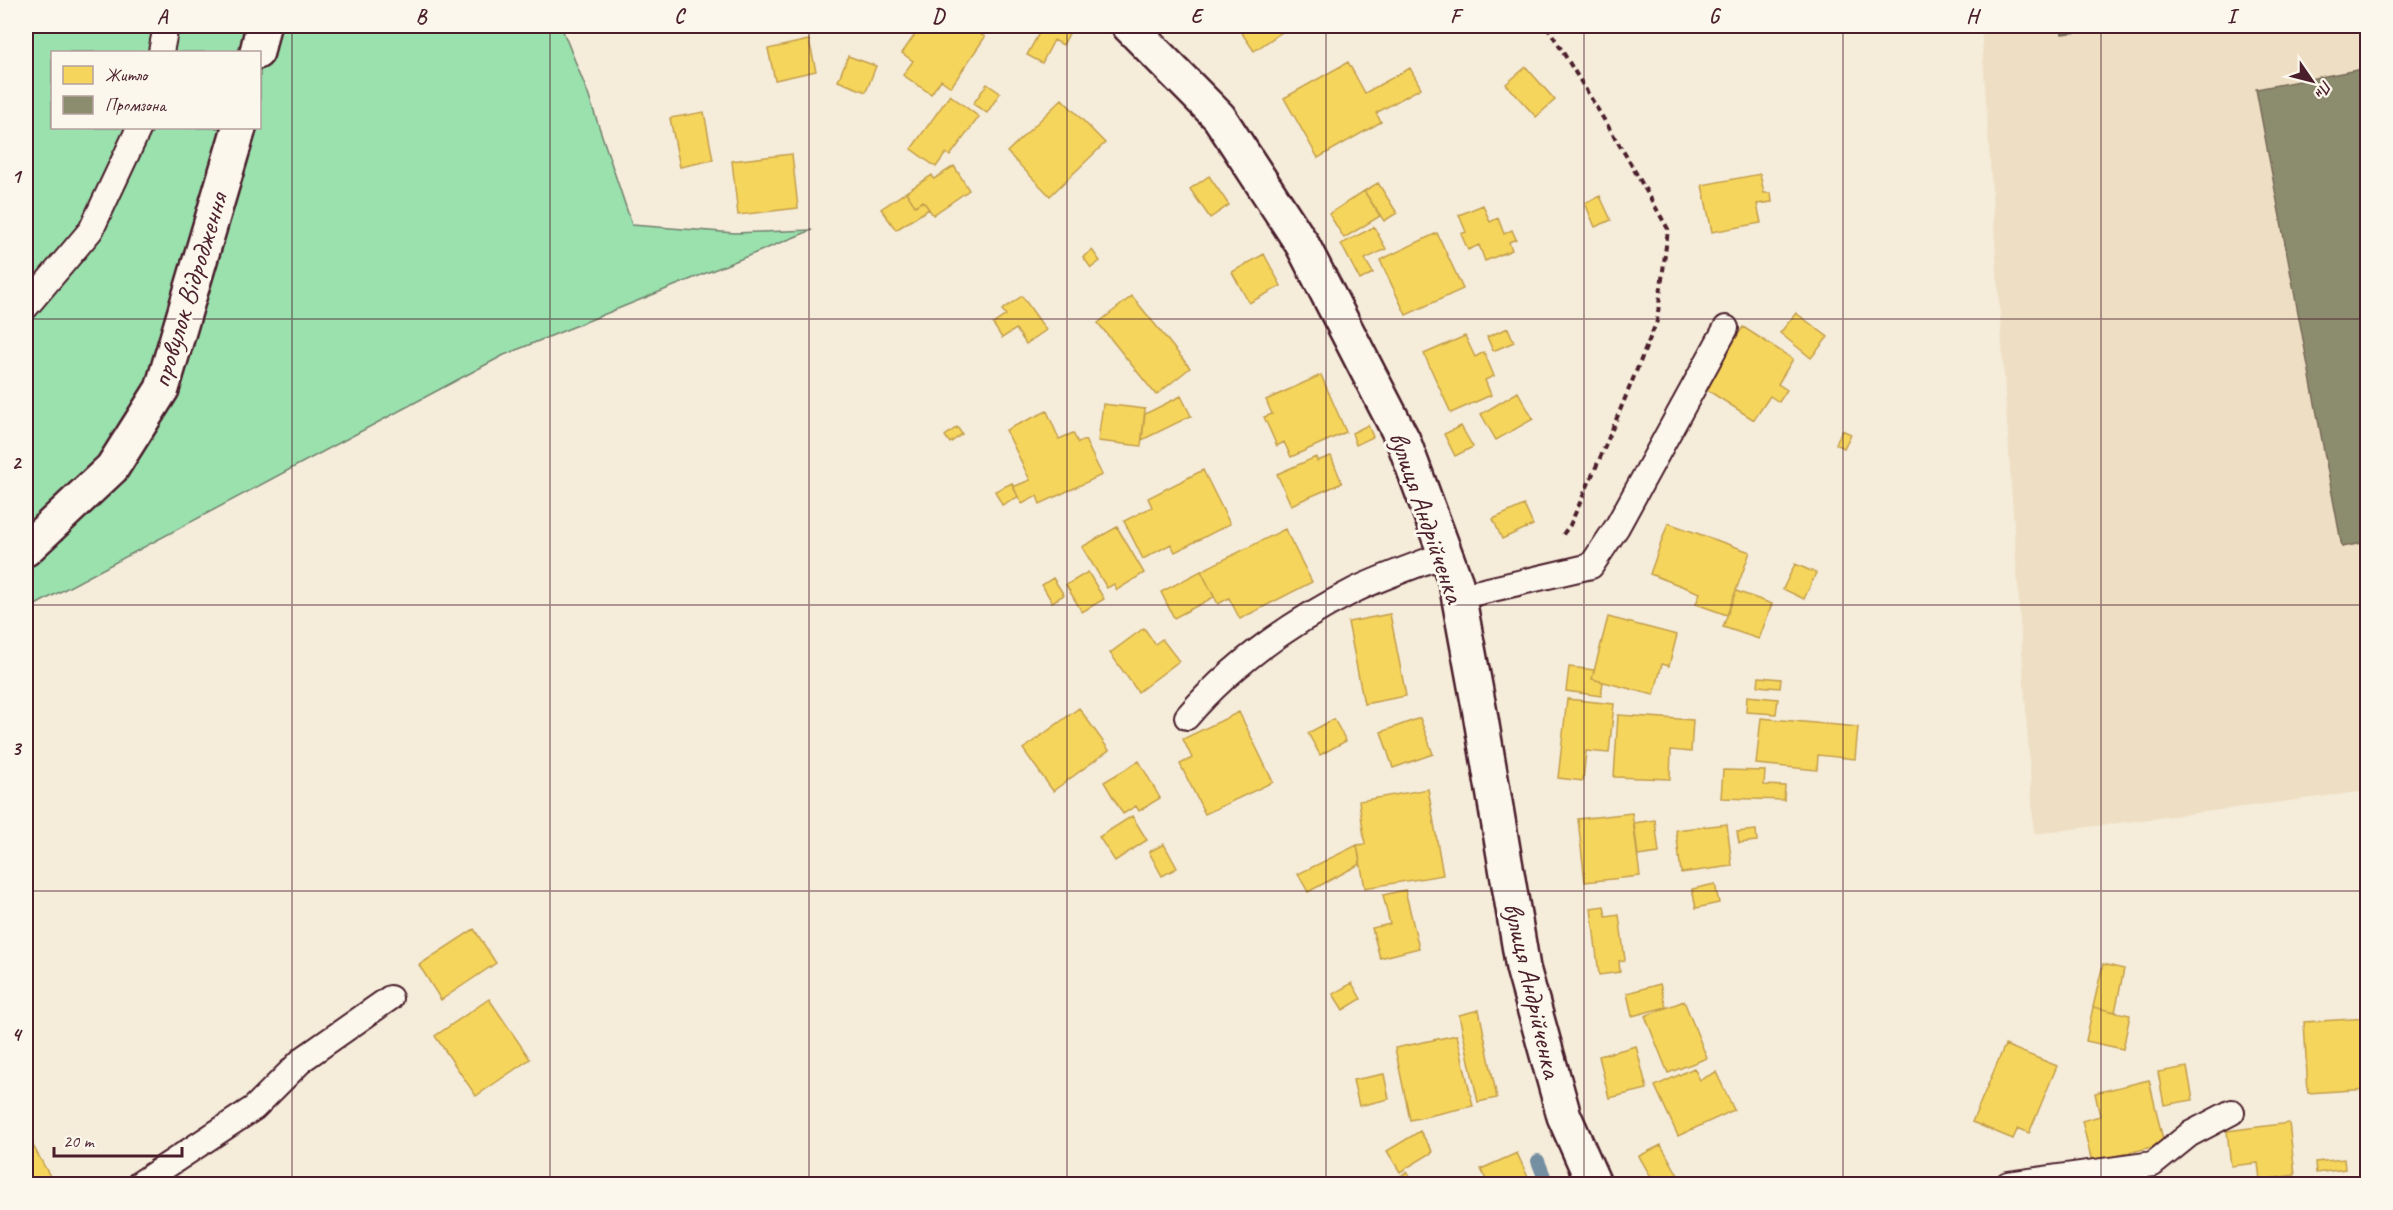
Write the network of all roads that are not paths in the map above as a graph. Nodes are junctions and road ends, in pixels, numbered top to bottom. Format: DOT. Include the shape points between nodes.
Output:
graph roads {
  1 [pos="166,26"];
  2 [pos="263,26"];
  3 [pos="1128,26"];
  4 [pos="161,51"];
  5 [pos="257,51"];
  6 [pos="139,129"];
  7 [pos="239,129"];
  8 [pos="26,307"];
  9 [pos="1726,328"];
  10 [pos="26,549"];
  11 [pos="1445,554"];
  12 [pos="1458,597"];
  13 [pos="1187,717"];
  14 [pos="390,998"];
  15 [pos="2232,1112"];
  16 [pos="139,1185"];
  17 [pos="1594,1185"];
  18 [pos="2008,1185"];
  1 -- 4 [label="lane"];
  2 -- 5 [label="street"];
  3 -- 11 [label="street, вулиця Андрійченка" via="1219,117 1302,244 1403,441"];
  6 -- 8 [label="lane" via="91,230"];
  7 -- 10 [label="street, провулок Відродження" via="162,388 112,468"];
  9 -- 12 [label="lane" via="1617,527 1591,566"];
  11 -- 12 [label="street, вулиця Андрійченка"];
  11 -- 13 [label="lane" via="1356,590 1296,624 1250,656"];
  12 -- 17 [label="street, вулиця Андрійченка" via="1523,968 1564,1116"];
  14 -- 16 [label="lane" via="303,1059 254,1108"];
  15 -- 18 [label="lane" via="2190,1134 2153,1164"];
}
